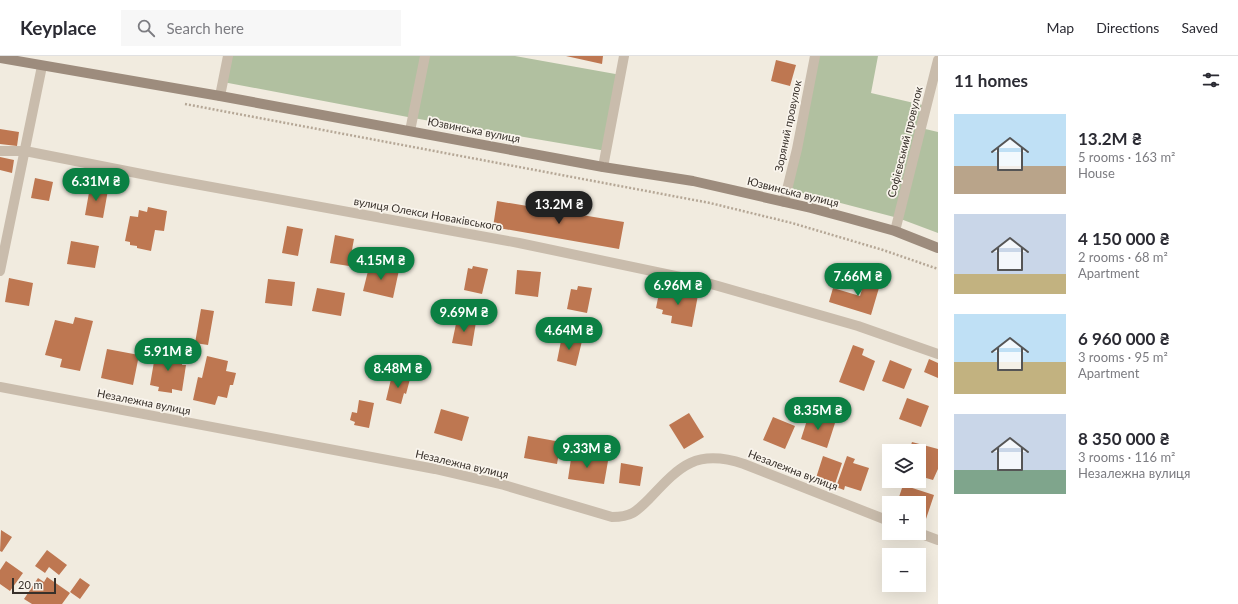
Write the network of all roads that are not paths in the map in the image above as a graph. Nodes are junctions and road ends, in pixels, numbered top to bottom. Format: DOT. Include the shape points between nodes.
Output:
graph roads {
  1 [pos="228,56"];
  2 [pos="425,56"];
  3 [pos="624,56"];
  4 [pos="815,56"];
  5 [pos="0,58"];
  6 [pos="18,59"];
  7 [pos="938,60"];
  8 [pos="42,66"];
  9 [pos="220,96"];
  10 [pos="410,131"];
  11 [pos="0,151"];
  12 [pos="25,151"];
  13 [pos="603,167"];
  14 [pos="784,202"];
  15 [pos="895,231"];
  16 [pos="938,248"];
  17 [pos="0,271"];
  18 [pos="938,354"];
  19 [pos="0,387"];
  20 [pos="882,518"];
  21 [pos="926,536"];
  22 [pos="938,540"];
  1 -- 9 [label="street"];
  2 -- 10 [label="street"];
  3 -- 13 [label="street"];
  4 -- 14 [label="street, Зоряний провулок"];
  5 -- 6 [label="main road, Юзвинська вулиця"];
  6 -- 8 [label="main road, Юзвинська вулиця"];
  7 -- 15 [label="street, Софієвський провулок"];
  8 -- 9 [label="main road, Юзвинська вулиця"];
  8 -- 12 [label="street"];
  9 -- 10 [label="main road, Юзвинська вулиця"];
  10 -- 13 [label="main road, Юзвинська вулиця"];
  11 -- 12 [label="street, вулиця Олекси Новаківського"];
  12 -- 17 [label="street"];
  12 -- 18 [label="street, вулиця Олекси Новаківського" via="519,243 704,282 858,326"];
  13 -- 14 [label="main road, Юзвинська вулиця" via="693,181"];
  14 -- 15 [label="main road, Юзвинська вулиця"];
  15 -- 16 [label="main road, Юзвинська вулиця"];
  19 -- 20 [label="street, Незалежна вулиця" via="435,469 612,517 630,515 637,511 681,468 704,458 721,458 744,464"];
  21 -- 22 [label="street"];
}
